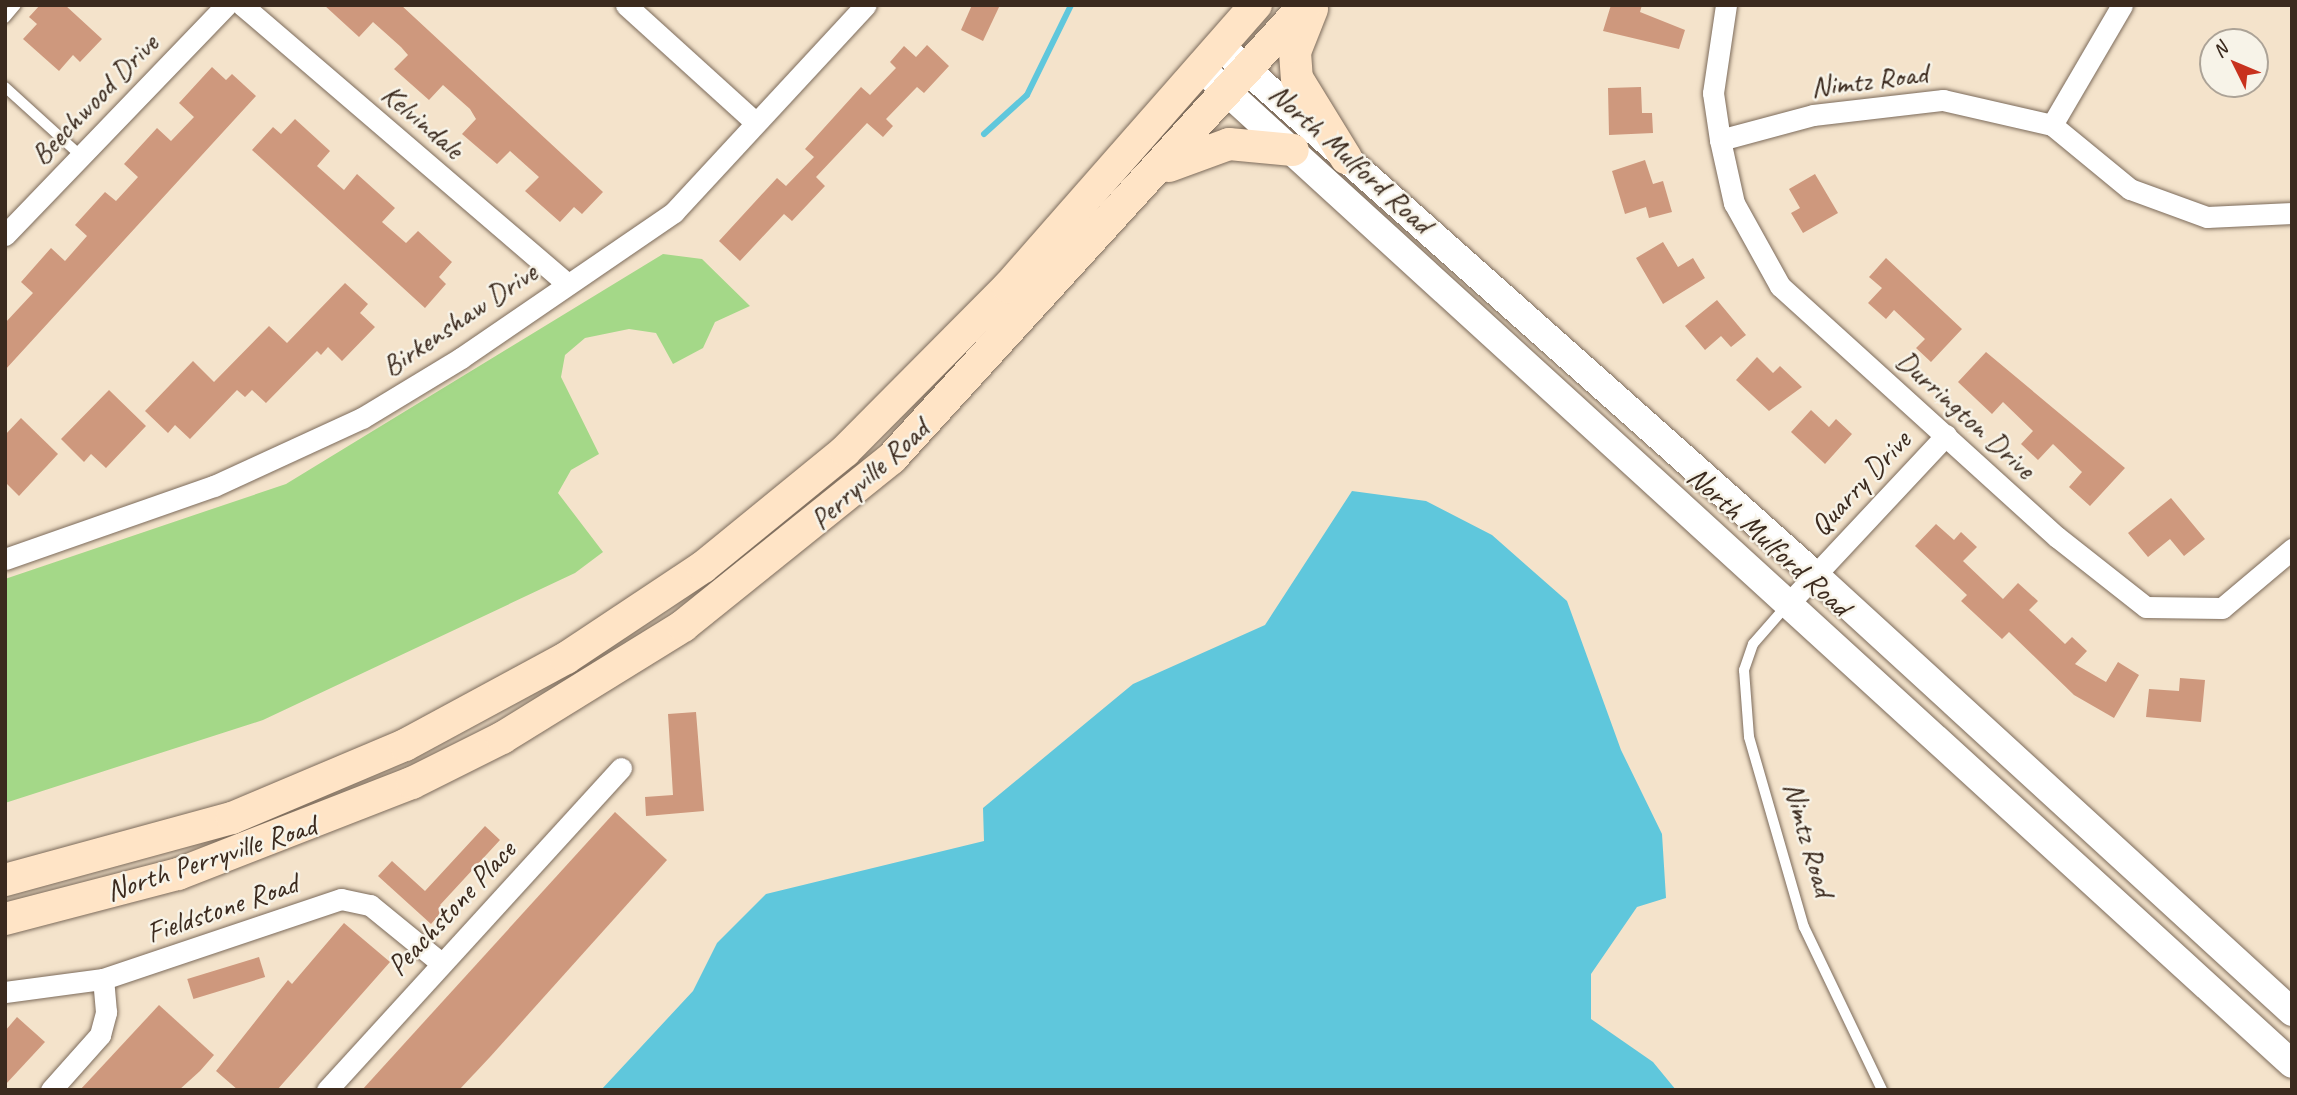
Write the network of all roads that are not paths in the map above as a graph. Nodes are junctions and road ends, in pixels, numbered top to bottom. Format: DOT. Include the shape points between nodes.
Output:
graph roads {
  1 [pos="16,5"];
  2 [pos="626,5"];
  3 [pos="866,5"];
  4 [pos="1256,5"];
  5 [pos="1305,5"];
  6 [pos="1314,5"];
  7 [pos="1726,5"];
  8 [pos="2122,5"];
  9 [pos="229,6"];
  10 [pos="5,18"];
  11 [pos="1211,57"];
  12 [pos="1237,81"];
  13 [pos="5,87"];
  14 [pos="755,122"];
  15 [pos="2052,125"];
  16 [pos="1720,140"];
  17 [pos="1293,149"];
  18 [pos="80,155"];
  19 [pos="1346,158"];
  20 [pos="1153,176"];
  21 [pos="2292,213"];
  22 [pos="5,235"];
  23 [pos="565,282"];
  24 [pos="1946,435"];
  25 [pos="2292,549"];
  26 [pos="5,559"];
  27 [pos="1815,575"];
  28 [pos="1789,603"];
  29 [pos="405,745"];
  30 [pos="621,768"];
  31 [pos="412,783"];
  32 [pos="5,880"];
  33 [pos="5,919"];
  34 [pos="440,962"];
  35 [pos="103,979"];
  36 [pos="5,992"];
  37 [pos="2292,1013"];
  38 [pos="2292,1064"];
  39 [pos="51,1090"];
  40 [pos="327,1090"];
  41 [pos="1882,1090"];
  1 -- 10 [label="lane"];
  2 -- 14 [label="street"];
  3 -- 14 [label="street, Birkenshaw Drive"];
  4 -- 11 [label="main road"];
  5 -- 12 [label="main road"];
  6 -- 19 [label="main road" via="1295,52 1297,78"];
  7 -- 16 [label="street, Durrington Drive" via="1713,93"];
  8 -- 15 [label="street"];
  9 -- 18 [label="street, Beechwood Drive"];
  9 -- 23 [label="street, Kelvindale"];
  11 -- 12 [label="street, North Mulford Road"];
  11 -- 29 [label="main road, Perryville Road" via="1008,287 845,451 703,568 566,658"];
  12 -- 17 [label="street, North Mulford Road"];
  12 -- 19 [label="street, North Mulford Road"];
  12 -- 20 [label="main road, Perryville Road"];
  13 -- 18 [label="lane"];
  14 -- 23 [label="street, Birkenshaw Drive" via="674,212"];
  15 -- 16 [label="street, Nimtz Road" via="1943,100 1813,115"];
  15 -- 21 [label="street, Nimtz Road" via="2130,189 2207,217"];
  16 -- 24 [label="street, Durrington Drive" via="1734,203 1780,286"];
  17 -- 20 [label="main road" via="1229,144 1194,152"];
  17 -- 28 [label="street, North Mulford Road"];
  18 -- 22 [label="street, Beechwood Drive"];
  19 -- 27 [label="street, North Mulford Road"];
  20 -- 31 [label="main road, Perryville Road" via="956,393 790,546 597,681"];
  23 -- 26 [label="street, Birkenshaw Drive" via="362,418 214,486"];
  24 -- 25 [label="street, Durrington Drive" via="2057,537 2146,607 2222,608"];
  24 -- 27 [label="street, Quarry Drive"];
  27 -- 28 [label="street, Quarry Drive"];
  27 -- 37 [label="street, North Mulford Road"];
  28 -- 38 [label="street, North Mulford Road"];
  28 -- 41 [label="lane, Nimtz Road" via="1753,644 1744,670 1749,737 1804,927"];
  29 -- 32 [label="main road, North Perryville Road" via="232,818"];
  30 -- 34 [label="street, Peachstone Place"];
  31 -- 33 [label="main road, North Perryville Road" via="177,874"];
  34 -- 35 [label="street, Fieldstone Road" via="370,905 341,899"];
  34 -- 40 [label="street, Peachstone Place"];
  35 -- 36 [label="street, Fieldstone Road"];
  35 -- 39 [label="street" via="106,1012 100,1035"];
}
